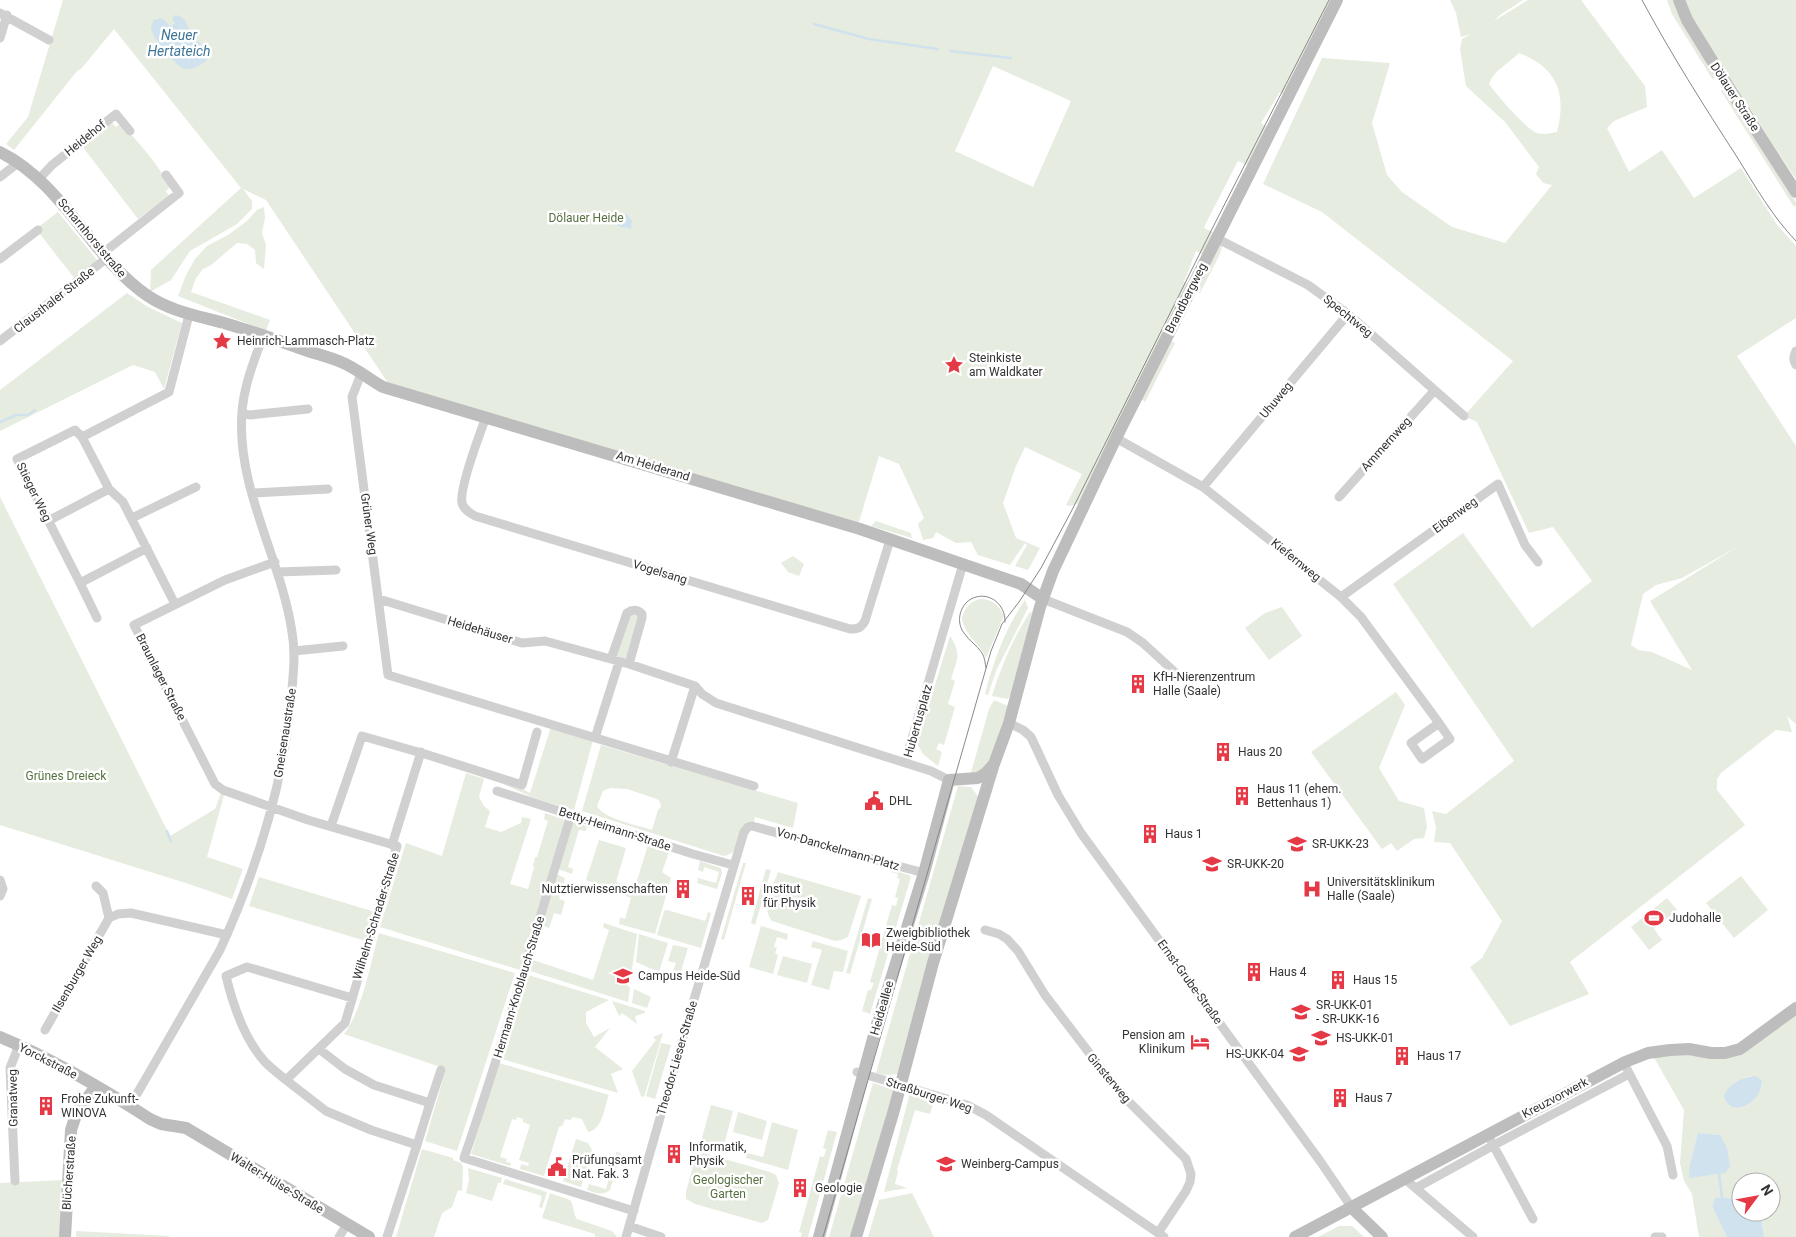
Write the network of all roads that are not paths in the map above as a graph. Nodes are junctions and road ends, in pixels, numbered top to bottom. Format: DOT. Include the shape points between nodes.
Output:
graph roads {
  1 [pos="1338,0"];
  2 [pos="1679,0"];
  3 [pos="3,14"];
  4 [pos="0,38"];
  5 [pos="48,40"];
  6 [pos="130,131"];
  7 [pos="0,152"];
  8 [pos="18,162"];
  9 [pos="166,175"];
  10 [pos="0,177"];
  11 [pos="39,179"];
  12 [pos="1796,192"];
  13 [pos="38,230"];
  14 [pos="1216,238"];
  15 [pos="105,256"];
  16 [pos="0,260"];
  17 [pos="1348,314"];
  18 [pos="189,315"];
  19 [pos="263,336"];
  20 [pos="0,341"];
  21 [pos="1796,351"];
  22 [pos="1796,365"];
  23 [pos="361,374"];
  24 [pos="1434,390"];
  25 [pos="308,409"];
  26 [pos="242,413"];
  27 [pos="486,416"];
  28 [pos="1464,416"];
  29 [pos="78,433"];
  30 [pos="1116,438"];
  31 [pos="1203,486"];
  32 [pos="196,487"];
  33 [pos="109,489"];
  34 [pos="328,489"];
  35 [pos="252,494"];
  36 [pos="1338,496"];
  37 [pos="132,518"];
  38 [pos="48,521"];
  39 [pos="890,540"];
  40 [pos="147,548"];
  41 [pos="274,562"];
  42 [pos="1538,562"];
  43 [pos="963,564"];
  44 [pos="336,570"];
  45 [pos="278,572"];
  46 [pos="80,583"];
  47 [pos="1341,597"];
  48 [pos="379,599"];
  49 [pos="1043,599"];
  50 [pos="175,604"];
  51 [pos="97,618"];
  52 [pos="343,646"];
  53 [pos="294,650"];
  54 [pos="615,661"];
  55 [pos="629,664"];
  56 [pos="1180,676"];
  57 [pos="695,686"];
  58 [pos="1009,723"];
  59 [pos="1439,723"];
  60 [pos="537,732"];
  61 [pos="595,738"];
  62 [pos="421,752"];
  63 [pos="671,762"];
  64 [pos="905,762"];
  65 [pos="994,764"];
  66 [pos="948,780"];
  67 [pos="968,780"];
  68 [pos="754,786"];
  69 [pos="497,791"];
  70 [pos="983,799"];
  71 [pos="272,807"];
  72 [pos="572,814"];
  73 [pos="332,826"];
  74 [pos="752,826"];
  75 [pos="392,845"];
  76 [pos="733,865"];
  77 [pos="924,873"];
  78 [pos="0,880"];
  79 [pos="96,886"];
  80 [pos="0,896"];
  81 [pos="109,918"];
  82 [pos="985,930"];
  83 [pos="227,935"];
  84 [pos="352,998"];
  85 [pos="1796,1008"];
  86 [pos="45,1030"];
  87 [pos="0,1037"];
  88 [pos="19,1045"];
  89 [pos="319,1049"];
  90 [pos="1627,1068"];
  91 [pos="441,1070"];
  92 [pos="861,1073"];
  93 [pos="286,1080"];
  94 [pos="900,1085"];
  95 [pos="96,1086"];
  96 [pos="430,1103"];
  97 [pos="130,1106"];
  98 [pos="1490,1140"];
  99 [pos="417,1145"];
  100 [pos="1673,1175"];
  101 [pos="1405,1179"];
  102 [pos="15,1181"];
  103 [pos="1416,1188"];
  104 [pos="1348,1210"];
  105 [pos="634,1211"];
  106 [pos="1533,1218"];
  107 [pos="347,1224"];
  108 [pos="629,1226"];
  109 [pos="1161,1235"];
  110 [pos="65,1237"];
  111 [pos="339,1237"];
  112 [pos="369,1237"];
  113 [pos="388,1237"];
  114 [pos="626,1237"];
  115 [pos="661,1237"];
  116 [pos="819,1237"];
  117 [pos="856,1237"];
  118 [pos="1295,1237"];
  119 [pos="1373,1237"];
  120 [pos="1382,1237"];
  121 [pos="1473,1237"];
  122 [pos="1655,1237"];
  123 [pos="1662,1237"];
  1 -- 14 [label="street, Brandbergweg"];
  2 -- 12 [label="street, Dölauer Straße" via="1687,20"];
  3 -- 4 [label="street"];
  3 -- 5 [label="street"];
  6 -- 11 [label="street, Heidehof" via="116,114"];
  7 -- 8 [label="street, Scharnhorststraße"];
  8 -- 10 [label="street"];
  8 -- 11 [label="street, Scharnhorststraße"];
  9 -- 15 [label="street" via="179,193"];
  11 -- 15 [label="street, Scharnhorststraße"];
  13 -- 16 [label="street"];
  14 -- 17 [label="street, Spechtweg" via="1308,284"];
  14 -- 30 [label="street, Brandbergweg"];
  15 -- 18 [label="street, Scharnhorststraße" via="126,280 149,297"];
  15 -- 20 [label="street, Clausthaler Straße"];
  17 -- 24 [label="street, Spechtweg"];
  17 -- 31 [label="street, Uhuweg"];
  18 -- 19 [label="street"];
  18 -- 29 [label="street" via="169,392"];
  19 -- 23 [label="street, Am Heiderand" via="340,362"];
  19 -- 26 [label="street, Gneisenaustraße" via="247,382"];
  21 -- 22 [label="street" via="1793,356"];
  23 -- 27 [label="street, Am Heiderand" via="383,387"];
  23 -- 48 [label="street, Grüner Weg" via="352,397"];
  24 -- 28 [label="street, Spechtweg"];
  24 -- 36 [label="street, Ammernweg"];
  25 -- 26 [label="street"];
  26 -- 35 [label="street, Gneisenaustraße" via="244,455"];
  27 -- 39 [label="street, Am Heiderand"];
  27 -- 39 [label="street, Vogelsang" via="465,481 462,502 466,510 476,516 600,555 857,629 865,621"];
  29 -- 33 [label="street"];
  29 -- 38 [label="street, Stieger Weg" via="17,459"];
  30 -- 31 [label="street, Kiefernweg"];
  30 -- 49 [label="street, Brandbergweg"];
  31 -- 47 [label="street, Kiefernweg"];
  32 -- 37 [label="street"];
  33 -- 37 [label="street" via="123,502"];
  33 -- 38 [label="street"];
  34 -- 35 [label="street"];
  35 -- 41 [label="street, Gneisenaustraße"];
  37 -- 40 [label="street"];
  38 -- 46 [label="street, Stieger Weg"];
  39 -- 43 [label="street, Am Heiderand"];
  40 -- 46 [label="street"];
  40 -- 50 [label="street"];
  41 -- 45 [label="street, Gneisenaustraße"];
  41 -- 50 [label="street, Braunlager Straße" via="225,580"];
  42 -- 47 [label="street, Eibenweg" via="1525,545 1498,484"];
  43 -- 49 [label="street, Am Heiderand" via="1021,584"];
  43 -- 64 [label="street, Hubertusplatz"];
  44 -- 45 [label="street"];
  45 -- 53 [label="street, Gneisenaustraße"];
  46 -- 51 [label="street, Stieger Weg"];
  47 -- 59 [label="street, Kiefernweg" via="1362,617"];
  48 -- 54 [label="street, Heidehäuser" via="522,643 545,641"];
  48 -- 61 [label="street, Grüner Weg" via="388,675"];
  49 -- 56 [label="street" via="1127,632"];
  49 -- 58 [label="street"];
  50 -- 71 [label="street, Braunlager Straße" via="134,625 216,784 223,790"];
  52 -- 53 [label="street"];
  53 -- 71 [label="street, Gneisenaustraße" via="290,712"];
  54 -- 55 [label="street, Heidehäuser"];
  54 -- 55 [label="street" via="626,613 639,611 642,618"];
  54 -- 61 [label="street"];
  55 -- 57 [label="street, Heidehäuser"];
  57 -- 63 [label="street"];
  57 -- 64 [label="street, Heidehäuser" via="716,703"];
  58 -- 65 [label="street"];
  58 -- 104 [label="street, Ernst-Grube-Straße" via="1031,737 1058,795 1081,834 1320,1161"];
  60 -- 62 [label="street" via="522,785"];
  61 -- 63 [label="street"];
  62 -- 73 [label="street" via="362,736"];
  62 -- 75 [label="street"];
  63 -- 68 [label="street"];
  64 -- 66 [label="street, Hubertusplatz"];
  65 -- 67 [label="street, Hubertusplatz" via="983,776"];
  65 -- 70 [label="street"];
  66 -- 67 [label="street, Hubertusplatz"];
  66 -- 77 [label="street, Heideallee"];
  67 -- 70 [label="street" via="977,786"];
  69 -- 72 [label="street, Betty-Heimann-Straße"];
  70 -- 94 [label="street" via="932,963"];
  71 -- 73 [label="street, Wilhelm-Schrader-Straße"];
  71 -- 83 [label="street, Gneisenaustraße" via="246,889"];
  72 -- 76 [label="street, Betty-Heimann-Straße"];
  72 -- 105 [label="street, Hermann-Knoblauch-Straße" via="464,1158"];
  73 -- 75 [label="street, Wilhelm-Schrader-Straße"];
  74 -- 76 [label="street, Theodor-Lieser-Straße" via="744,832"];
  74 -- 77 [label="street, Von-Danckelmann-Platz"];
  75 -- 84 [label="street, Wilhelm-Schrader-Straße" via="397,846"];
  76 -- 105 [label="street, Theodor-Lieser-Straße"];
  77 -- 92 [label="street, Heideallee"];
  78 -- 80 [label="street" via="3,889"];
  79 -- 81 [label="street" via="103,893"];
  81 -- 83 [label="street" via="131,913"];
  81 -- 86 [label="street, Ilsenburger Weg"];
  82 -- 109 [label="street, Ginsterweg" via="1007,939 1018,951 1045,995 1103,1071 1186,1159 1190,1182"];
  83 -- 97 [label="street, Gneisenaustraße"];
  84 -- 89 [label="street, Wilhelm-Schrader-Straße" via="345,1023"];
  84 -- 93 [label="street" via="247,968 226,976 247,1036 265,1061"];
  85 -- 90 [label="street, Kreuzvorwerk" via="1740,1049 1726,1053 1680,1049 1648,1053"];
  87 -- 88 [label="street, Yorckstraße"];
  88 -- 95 [label="street, Yorckstraße"];
  88 -- 102 [label="street, Granatweg" via="10,1068"];
  89 -- 93 [label="street, Wilhelm-Schrader-Straße"];
  89 -- 96 [label="street" via="345,1069 374,1084"];
  90 -- 98 [label="street, Kreuzvorwerk"];
  90 -- 100 [label="street" via="1667,1146"];
  91 -- 96 [label="street"];
  92 -- 94 [label="street, Straßburger Weg"];
  92 -- 116 [label="street, Heideallee"];
  93 -- 99 [label="street" via="326,1111"];
  94 -- 109 [label="street, Straßburger Weg" via="967,1105 986,1115"];
  94 -- 117 [label="street"];
  95 -- 97 [label="street, Yorckstraße"];
  95 -- 110 [label="street, Blücherstraße" via="75,1116 71,1130"];
  96 -- 99 [label="street"];
  97 -- 107 [label="street, Walter-Hülse-Straße" via="157,1122 186,1128"];
  98 -- 101 [label="street, Kreuzvorwerk"];
  98 -- 103 [label="street"];
  98 -- 106 [label="street"];
  99 -- 113 [label="street"];
  101 -- 103 [label="street"];
  101 -- 104 [label="street, Kreuzvorwerk"];
  103 -- 121 [label="street"];
  104 -- 118 [label="street, Kreuzvorwerk"];
  104 -- 119 [label="street, Ernst-Grube-Straße"];
  104 -- 120 [label="street, Ernst-Grube-Straße"];
  105 -- 108 [label="street, Theodor-Lieser-Straße"];
  107 -- 111 [label="street"];
  107 -- 112 [label="street, Walter-Hülse-Straße"];
  108 -- 114 [label="street, Theodor-Lieser-Straße"];
  108 -- 115 [label="street"];
  122 -- 123 [label="street"];
}
